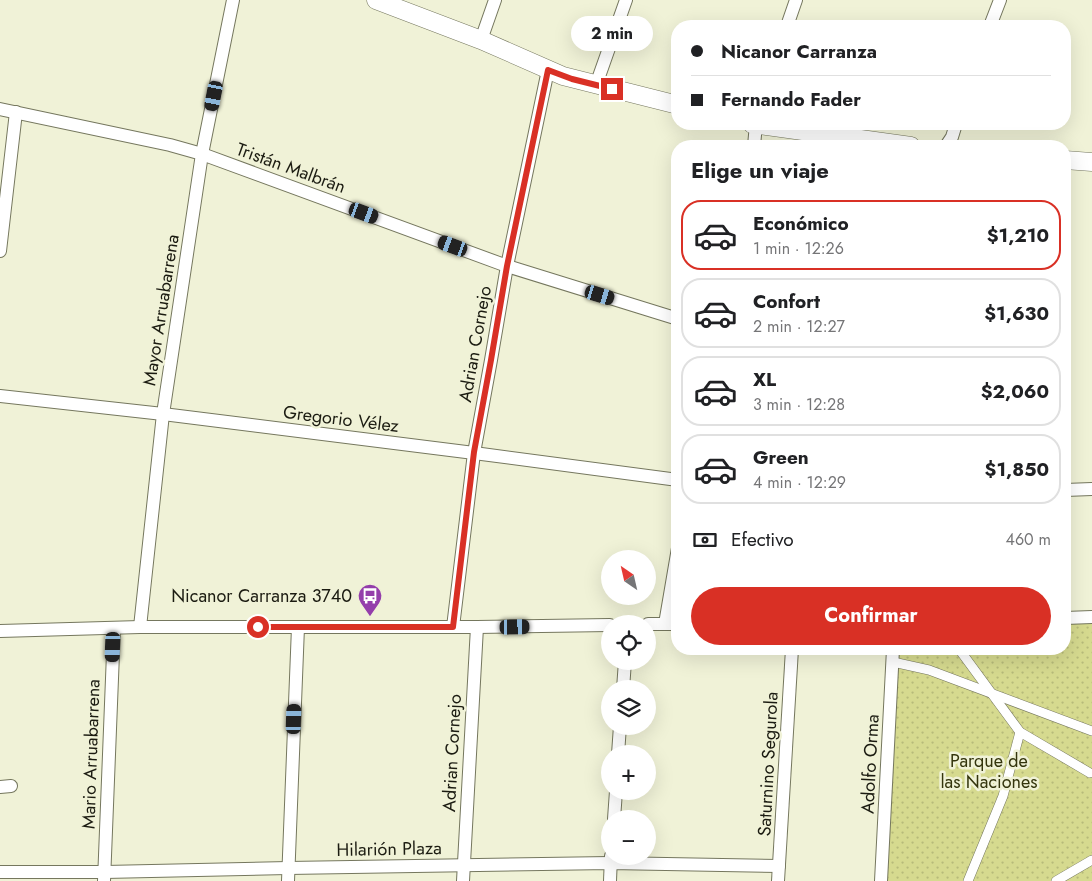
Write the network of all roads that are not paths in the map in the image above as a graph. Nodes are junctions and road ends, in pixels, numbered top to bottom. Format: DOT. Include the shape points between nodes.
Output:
graph roads {
  1 [pos="233,0"];
  2 [pos="495,0"];
  3 [pos="626,0"];
  4 [pos="796,0"];
  5 [pos="1000,0"];
  6 [pos="384,1"];
  7 [pos="789,20"];
  8 [pos="992,20"];
  9 [pos="481,40"];
  10 [pos="548,70"];
  11 [pos="596,85"];
  12 [pos="671,103"];
  13 [pos="0,109"];
  14 [pos="16,112"];
  15 [pos="798,130"];
  16 [pos="868,140"];
  17 [pos="202,154"];
  18 [pos="1071,160"];
  19 [pos="1092,162"];
  20 [pos="0,251"];
  21 [pos="507,266"];
  22 [pos="671,317"];
  23 [pos="0,396"];
  24 [pos="163,414"];
  25 [pos="474,452"];
  26 [pos="671,479"];
  27 [pos="1092,489"];
  28 [pos="1071,490"];
  29 [pos="1092,617"];
  30 [pos="1071,618"];
  31 [pos="656,624"];
  32 [pos="671,624"];
  33 [pos="601,625"];
  34 [pos="298,626"];
  35 [pos="140,627"];
  36 [pos="453,627"];
  37 [pos="477,627"];
  38 [pos="114,628"];
  39 [pos="0,631"];
  40 [pos="792,655"];
  41 [pos="893,655"];
  42 [pos="963,655"];
  43 [pos="992,693"];
  44 [pos="1092,731"];
  45 [pos="1020,732"];
  46 [pos="1090,773"];
  47 [pos="601,860"];
  48 [pos="1092,860"];
  49 [pos="656,862"];
  50 [pos="611,865"];
  51 [pos="463,866"];
  52 [pos="779,866"];
  53 [pos="288,868"];
  54 [pos="0,872"];
  55 [pos="104,877"];
  56 [pos="288,881"];
  57 [pos="463,881"];
  58 [pos="610,881"];
  59 [pos="778,881"];
  60 [pos="881,881"];
  61 [pos="968,881"];
  62 [pos="1056,881"];
  1 -- 17 [label="street, Mayor Arruabarrena"];
  2 -- 9 [label="street"];
  3 -- 11 [label="street"];
  4 -- 7 [label="street"];
  5 -- 8 [label="street"];
  6 -- 9 [label="main road"];
  9 -- 10 [label="main road"];
  10 -- 11 [label="main road"];
  10 -- 21 [label="street, Adrian Cornejo"];
  11 -- 12 [label="main road"];
  13 -- 14 [label="street, Tristán Malbrán"];
  14 -- 17 [label="street, Tristán Malbrán"];
  14 -- 20 [label="street"];
  15 -- 16 [label="main road"];
  17 -- 21 [label="street, Tristán Malbrán"];
  17 -- 24 [label="street, Mayor Arruabarrena"];
  18 -- 19 [label="main road"];
  21 -- 22 [label="street, Tristán Malbrán"];
  21 -- 25 [label="street, Adrian Cornejo"];
  23 -- 24 [label="street, Gregorio Vélez"];
  24 -- 25 [label="street, Gregorio Vélez"];
  24 -- 35 [label="street, Mayor Arruabarrena"];
  25 -- 26 [label="street, Gregorio Vélez"];
  25 -- 36 [label="street, Adrian Cornejo"];
  27 -- 28 [label="street"];
  29 -- 30 [label="street"];
  31 -- 32 [label="street"];
  33 -- 37 [label="street"];
  34 -- 35 [label="street"];
  34 -- 36 [label="street"];
  34 -- 53 [label="street"];
  35 -- 38 [label="street"];
  36 -- 37 [label="street"];
  37 -- 51 [label="street, Adrian Cornejo"];
  38 -- 39 [label="street"];
  38 -- 55 [label="street, Mario Arruabarrena"];
  40 -- 52 [label="street, Saturnino Segurola"];
  41 -- 43 [label="street"];
  41 -- 60 [label="street, Adolfo Orma"];
  42 -- 43 [label="street"];
  43 -- 44 [label="street"];
  43 -- 45 [label="street"];
  45 -- 46 [label="street"];
  45 -- 61 [label="street" via="1003,796"];
  47 -- 51 [label="street, Hilarión Plaza"];
  48 -- 62 [label="street"];
  49 -- 52 [label="street, Hilarión Plaza"];
  50 -- 58 [label="street"];
  51 -- 53 [label="street, Hilarión Plaza"];
  51 -- 57 [label="street, Adrian Cornejo"];
  52 -- 59 [label="street, Saturnino Segurola"];
  53 -- 55 [label="street, Hilarión Plaza"];
  53 -- 56 [label="street"];
  54 -- 55 [label="street, Hilarión Plaza"];
}
